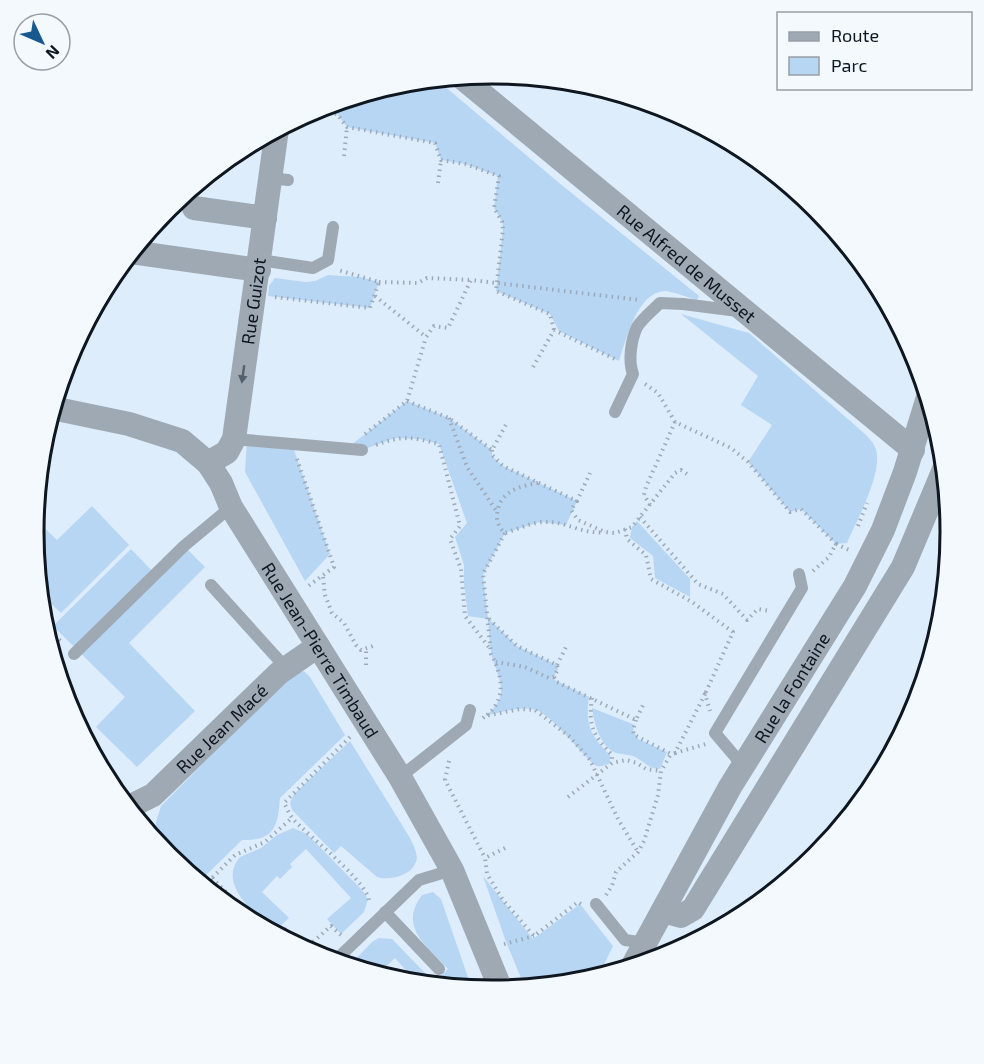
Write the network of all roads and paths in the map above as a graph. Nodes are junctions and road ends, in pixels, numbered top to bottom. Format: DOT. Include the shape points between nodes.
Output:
graph roads {
  1 [pos="470,84"];
  2 [pos="332,113"];
  3 [pos="346,127"];
  4 [pos="277,139"];
  5 [pos="344,156"];
  6 [pos="441,160"];
  7 [pos="438,183"];
  8 [pos="194,208"];
  9 [pos="265,218"];
  10 [pos="333,227"];
  11 [pos="141,253"];
  12 [pos="320,264"];
  13 [pos="259,265"];
  14 [pos="471,280"];
  15 [pos="379,282"];
  16 [pos="496,285"];
  17 [pos="255,294"];
  18 [pos="375,296"];
  19 [pos="660,303"];
  20 [pos="745,312"];
  21 [pos="554,330"];
  22 [pos="426,337"];
  23 [pos="532,367"];
  24 [pos="631,370"];
  25 [pos="407,401"];
  26 [pos="61,410"];
  27 [pos="615,412"];
  28 [pos="924,412"];
  29 [pos="449,418"];
  30 [pos="508,421"];
  31 [pos="675,422"];
  32 [pos="234,439"];
  33 [pos="292,444"];
  34 [pos="346,449"];
  35 [pos="362,450"];
  36 [pos="492,450"];
  37 [pos="913,450"];
  38 [pos="208,463"];
  39 [pos="590,473"];
  40 [pos="687,474"];
  41 [pos="538,483"];
  42 [pos="938,484"];
  43 [pos="577,501"];
  44 [pos="650,505"];
  45 [pos="231,507"];
  46 [pos="497,513"];
  47 [pos="640,517"];
  48 [pos="625,529"];
  49 [pos="605,532"];
  50 [pos="505,533"];
  51 [pos="836,544"];
  52 [pos="849,551"];
  53 [pos="799,574"];
  54 [pos="322,576"];
  55 [pos="211,585"];
  56 [pos="802,588"];
  57 [pos="289,599"];
  58 [pos="488,619"];
  59 [pos="783,620"];
  60 [pos="567,645"];
  61 [pos="318,646"];
  62 [pos="374,646"];
  63 [pos="366,648"];
  64 [pos="491,650"];
  65 [pos="74,654"];
  66 [pos="495,662"];
  67 [pos="557,664"];
  68 [pos="366,665"];
  69 [pos="286,668"];
  70 [pos="554,677"];
  71 [pos="705,694"];
  72 [pos="592,699"];
  73 [pos="643,705"];
  74 [pos="485,716"];
  75 [pos="472,718"];
  76 [pos="636,720"];
  77 [pos="367,724"];
  78 [pos="715,733"];
  79 [pos="673,754"];
  80 [pos="452,757"];
  81 [pos="612,763"];
  82 [pos="743,766"];
  83 [pos="661,771"];
  84 [pos="596,774"];
  85 [pos="400,777"];
  86 [pos="568,797"];
  87 [pos="135,804"];
  88 [pos="292,818"];
  89 [pos="505,848"];
  90 [pos="639,852"];
  91 [pos="485,858"];
  92 [pos="452,870"];
  93 [pos="212,878"];
  94 [pos="210,880"];
  95 [pos="229,895"];
  96 [pos="578,902"];
  97 [pos="596,904"];
  98 [pos="368,911"];
  99 [pos="663,911"];
  100 [pos="385,912"];
  101 [pos="331,926"];
  102 [pos="351,928"];
  103 [pos="534,936"];
  104 [pos="342,937"];
  105 [pos="312,943"];
  106 [pos="646,943"];
  107 [pos="486,949"];
  108 [pos="342,954"];
  109 [pos="638,956"];
  110 [pos="439,969"];
  111 [pos="498,981"];
  1 -- 20 [label="street, Rue Alfred de Musset"];
  2 -- 3 [label="path" via="337,114"];
  3 -- 5 [label="path"];
  3 -- 6 [label="path" via="435,143"];
  4 -- 9 [label="street, Rue Guizot" via="279,179"];
  6 -- 7 [label="path"];
  6 -- 16 [label="path" via="499,176 494,208 503,229"];
  8 -- 9 [label="street"];
  9 -- 13 [label="street, Rue Guizot"];
  10 -- 12 [label="lane" via="328,260"];
  11 -- 13 [label="street"];
  12 -- 13 [label="lane" via="313,268"];
  12 -- 15 [label="path"];
  13 -- 17 [label="street, Rue Guizot"];
  14 -- 15 [label="path"];
  14 -- 16 [label="path"];
  14 -- 22 [label="path" via="448,328 434,326"];
  15 -- 18 [label="path"];
  16 -- 19 [label="path"];
  16 -- 21 [label="path" via="496,291 550,314"];
  17 -- 18 [label="path" via="370,308"];
  17 -- 32 [label="street, Rue Guizot, one-way"];
  18 -- 22 [label="path"];
  19 -- 20 [label="lane"];
  19 -- 24 [label="lane" via="638,327"];
  20 -- 37 [label="street, Rue Alfred de Musset"];
  21 -- 23 [label="path"];
  21 -- 24 [label="path"];
  22 -- 25 [label="path"];
  24 -- 27 [label="lane"];
  24 -- 31 [label="path" via="658,393"];
  25 -- 29 [label="path"];
  25 -- 34 [label="path"];
  26 -- 38 [label="street, Rue Jean-Pierre Timbaud" via="129,424 182,441"];
  28 -- 37 [label="street, Rue la Fontaine"];
  29 -- 36 [label="path"];
  29 -- 46 [label="path" via="467,467"];
  30 -- 36 [label="path"];
  31 -- 44 [label="path" via="646,487 644,495"];
  31 -- 51 [label="path" via="731,448 748,462 790,512 801,509"];
  32 -- 33 [label="lane"];
  32 -- 38 [label="street" via="226,452"];
  33 -- 34 [label="lane"];
  33 -- 54 [label="path" via="334,567"];
  34 -- 35 [label="lane"];
  35 -- 64 [label="path" via="395,438 439,444 460,526 450,539 461,569 465,616"];
  36 -- 41 [label="path" via="503,466"];
  37 -- 82 [label="street, Rue la Fontaine" via="883,530 855,586"];
  38 -- 45 [label="street, Rue Jean-Pierre Timbaud"];
  39 -- 43 [label="path"];
  40 -- 44 [label="path" via="681,470 675,473"];
  41 -- 43 [label="path"];
  41 -- 46 [label="path" via="512,490 504,496"];
  42 -- 99 [label="street" via="903,567 693,909 681,916"];
  43 -- 49 [label="path" via="570,510 578,520"];
  44 -- 47 [label="path"];
  45 -- 57 [label="street, Rue Jean-Pierre Timbaud"];
  45 -- 65 [label="lane" via="184,546"];
  46 -- 50 [label="path"];
  47 -- 48 [label="path"];
  47 -- 59 [label="path" via="698,584 723,594 747,620 758,609 771,611"];
  48 -- 49 [label="path"];
  48 -- 71 [label="path" via="627,539 646,555 651,579 733,632"];
  49 -- 50 [label="path" via="596,534 549,521"];
  50 -- 58 [label="path" via="483,574"];
  51 -- 52 [label="path"];
  51 -- 56 [label="path"];
  53 -- 56 [label="lane"];
  54 -- 57 [label="path"];
  54 -- 63 [label="path" via="332,613 344,623 356,645 361,650"];
  55 -- 69 [label="lane"];
  56 -- 59 [label="lane"];
  57 -- 61 [label="street, Rue Jean-Pierre Timbaud"];
  58 -- 64 [label="path"];
  58 -- 67 [label="path" via="517,646"];
  59 -- 78 [label="lane"];
  60 -- 67 [label="path"];
  61 -- 69 [label="street, Rue Jean Macé"];
  61 -- 77 [label="street, Rue Jean-Pierre Timbaud"];
  62 -- 63 [label="path"];
  63 -- 68 [label="path"];
  64 -- 66 [label="path"];
  66 -- 70 [label="path"];
  66 -- 74 [label="path" via="502,683 493,710"];
  67 -- 70 [label="path"];
  69 -- 87 [label="street, Rue Jean Macé" via="153,795"];
  70 -- 72 [label="path"];
  71 -- 78 [label="path"];
  71 -- 79 [label="path"];
  72 -- 76 [label="path"];
  72 -- 81 [label="path" via="592,729 612,754"];
  73 -- 76 [label="path"];
  74 -- 75 [label="path"];
  74 -- 75 [label="path"];
  74 -- 84 [label="path" via="536,710 570,737 590,760"];
  75 -- 85 [label="lane"];
  76 -- 79 [label="path" via="634,735"];
  77 -- 85 [label="street, Rue Jean-Pierre Timbaud"];
  77 -- 88 [label="path" via="284,803"];
  78 -- 79 [label="path" via="708,743"];
  78 -- 82 [label="lane"];
  79 -- 83 [label="path"];
  80 -- 91 [label="path" via="445,780"];
  81 -- 83 [label="path" via="626,760"];
  81 -- 84 [label="path"];
  82 -- 99 [label="street, Rue la Fontaine"];
  83 -- 90 [label="path" via="658,795"];
  84 -- 86 [label="path"];
  84 -- 90 [label="path"];
  85 -- 92 [label="street, Rue Jean-Pierre Timbaud"];
  88 -- 93 [label="path" via="265,842 235,855"];
  88 -- 98 [label="path" via="366,890 370,900"];
  89 -- 91 [label="path"];
  90 -- 97 [label="path" via="616,872 612,886"];
  91 -- 103 [label="path" via="487,874 503,900"];
  92 -- 100 [label="lane" via="418,880"];
  92 -- 107 [label="street, Rue Jean-Pierre Timbaud"];
  93 -- 94 [label="path"];
  93 -- 95 [label="path"];
  96 -- 103 [label="path"];
  97 -- 106 [label="lane" via="625,940"];
  99 -- 106 [label="street, Rue la Fontaine"];
  100 -- 108 [label="lane"];
  100 -- 110 [label="lane"];
  101 -- 105 [label="path"];
  102 -- 104 [label="path"];
  103 -- 107 [label="path"];
  106 -- 109 [label="street, Rue la Fontaine"];
  107 -- 111 [label="street, Rue Jean-Pierre Timbaud"];
}
